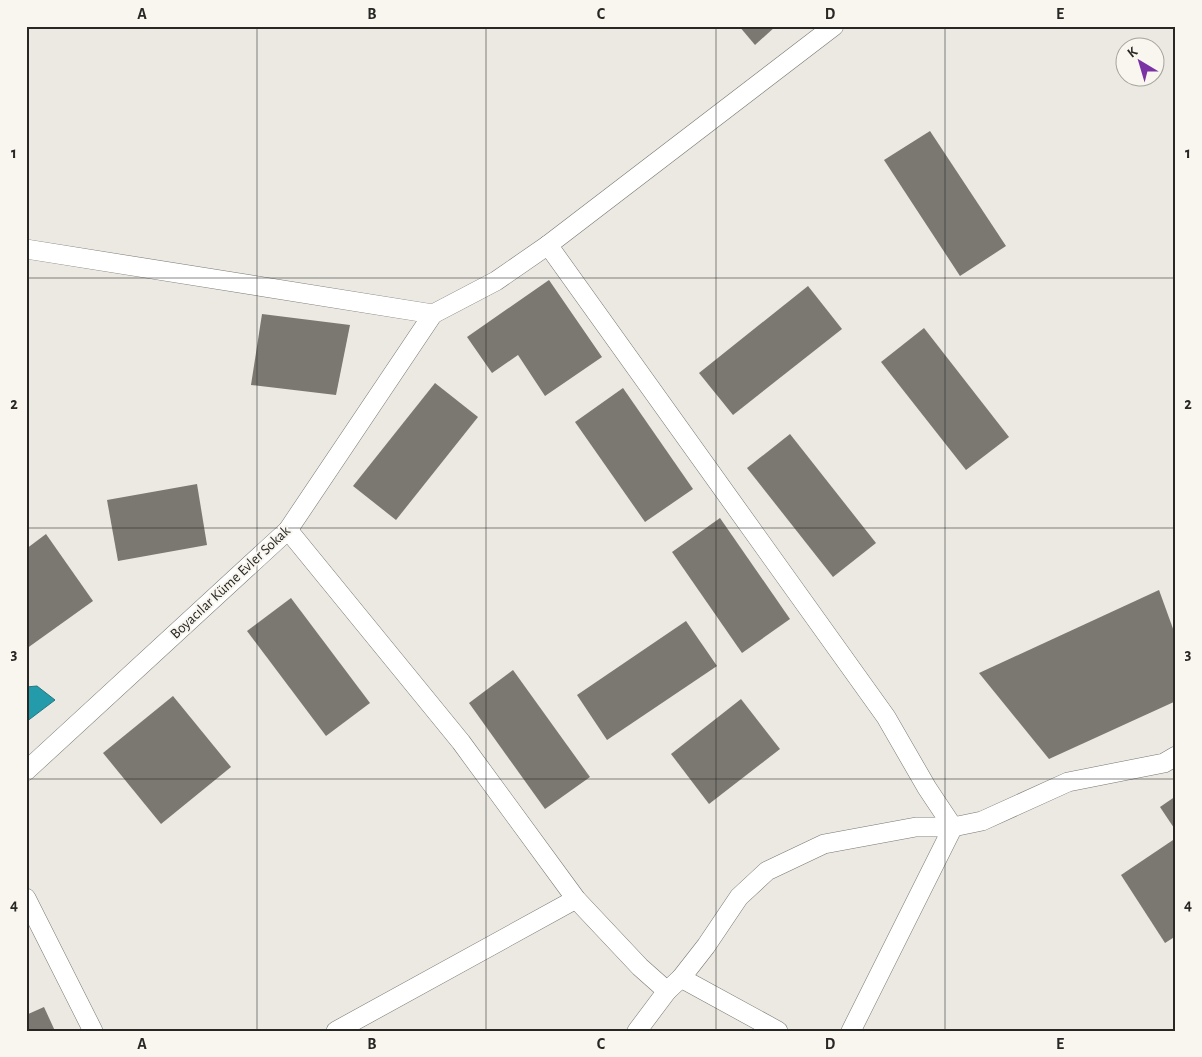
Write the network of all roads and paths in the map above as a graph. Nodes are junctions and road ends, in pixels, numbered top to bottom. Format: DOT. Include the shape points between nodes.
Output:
graph roads {
  1 [pos="834,26"];
  2 [pos="548,244"];
  3 [pos="26,249"];
  4 [pos="433,314"];
  5 [pos="288,530"];
  6 [pos="1176,756"];
  7 [pos="26,771"];
  8 [pos="953,827"];
  9 [pos="26,898"];
  10 [pos="576,899"];
  11 [pos="680,978"];
  12 [pos="667,991"];
  13 [pos="93,1031"];
  14 [pos="336,1031"];
  15 [pos="637,1031"];
  16 [pos="778,1031"];
  17 [pos="850,1031"];
  1 -- 2 [label="street"];
  2 -- 4 [label="street" via="496,281"];
  2 -- 8 [label="street" via="886,717 926,788"];
  3 -- 4 [label="street"];
  4 -- 5 [label="street, Boyacılar Küme Evler Sokak"];
  5 -- 7 [label="street, Boyacılar Küme Evler Sokak"];
  5 -- 10 [label="street" via="461,742"];
  6 -- 8 [label="street" via="1164,762 1068,782 982,821"];
  8 -- 11 [label="street" via="916,827 824,844 767,871 739,897"];
  8 -- 17 [label="street"];
  9 -- 13 [label="street"];
  10 -- 12 [label="street"];
  10 -- 14 [label="street"];
  11 -- 12 [label="street"];
  11 -- 16 [label="street"];
  12 -- 15 [label="street"];
}
